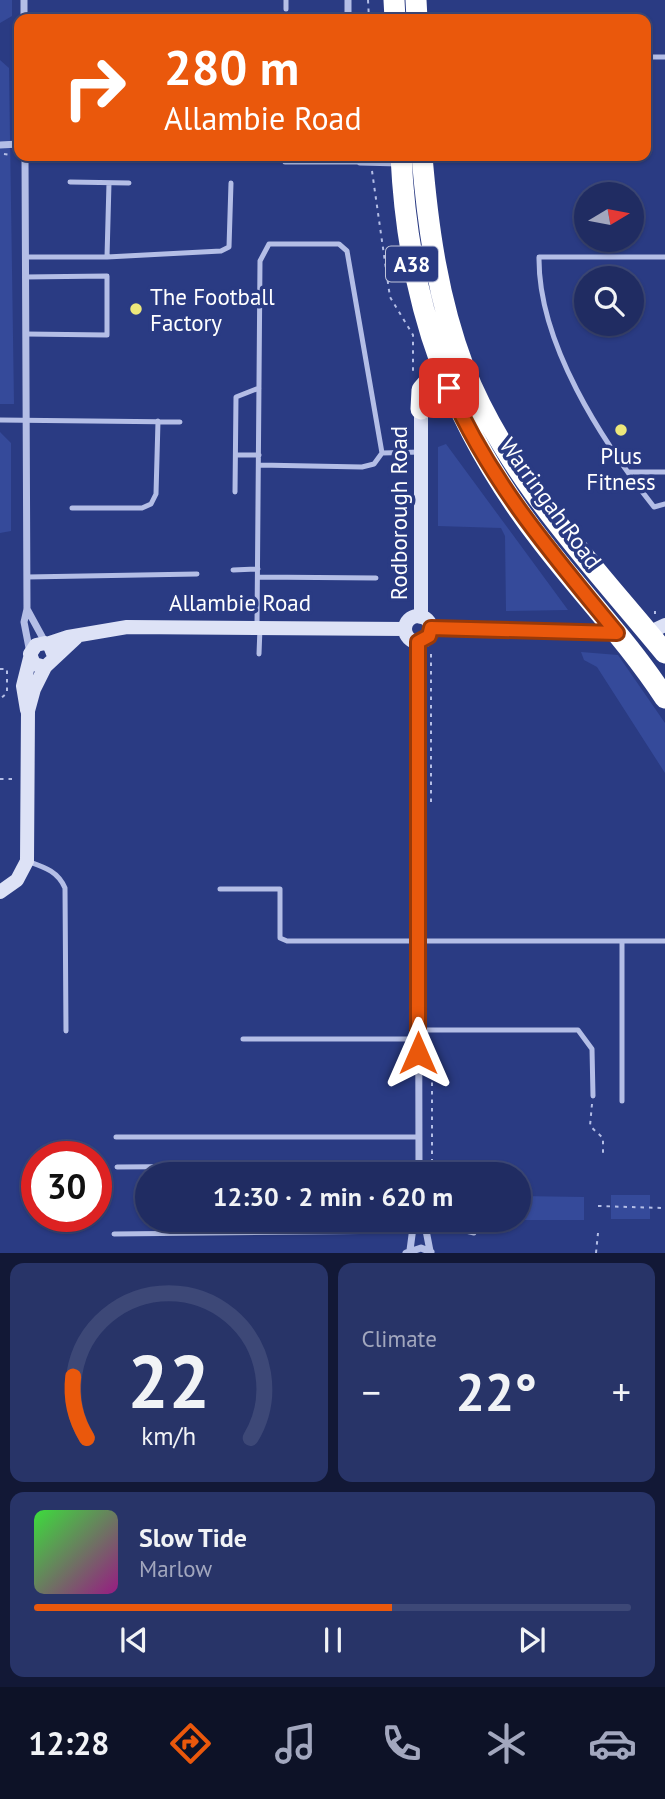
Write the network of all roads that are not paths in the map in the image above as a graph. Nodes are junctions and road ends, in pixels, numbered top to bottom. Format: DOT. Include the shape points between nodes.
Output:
graph roads {
  1 [pos="286,0"];
  2 [pos="286,14"];
  3 [pos="25,161"];
  4 [pos="285,161"];
  5 [pos="309,161"];
  6 [pos="363,161"];
  7 [pos="394,161"];
  8 [pos="401,161"];
  9 [pos="422,161"];
  10 [pos="70,182"];
  11 [pos="109,183"];
  12 [pos="130,183"];
  13 [pos="231,183"];
  14 [pos="25,257"];
  15 [pos="107,257"];
  16 [pos="665,257"];
  17 [pos="25,277"];
  18 [pos="26,334"];
  19 [pos="441,368"];
  20 [pos="259,388"];
  21 [pos="421,409"];
  22 [pos="0,420"];
  23 [pos="26,420"];
  24 [pos="158,421"];
  25 [pos="180,422"];
  26 [pos="422,452"];
  27 [pos="382,453"];
  28 [pos="236,455"];
  29 [pos="259,456"];
  30 [pos="258,465"];
  31 [pos="628,472"];
  32 [pos="665,472"];
  33 [pos="235,492"];
  34 [pos="665,504"];
  35 [pos="72,508"];
  36 [pos="258,569"];
  37 [pos="233,570"];
  38 [pos="197,574"];
  39 [pos="27,577"];
  40 [pos="258,577"];
  41 [pos="376,578"];
  42 [pos="27,609"];
  43 [pos="421,617"];
  44 [pos="658,624"];
  45 [pos="259,628"];
  46 [pos="431,628"];
  47 [pos="405,629"];
  48 [pos="617,633"];
  49 [pos="418,642"];
  50 [pos="48,652"];
  51 [pos="665,653"];
  52 [pos="259,654"];
  53 [pos="30,656"];
  54 [pos="665,698"];
  55 [pos="28,711"];
  56 [pos="27,861"];
  57 [pos="220,889"];
  58 [pos="0,892"];
  59 [pos="622,941"];
  60 [pos="665,941"];
  61 [pos="418,942"];
  62 [pos="418,1030"];
  63 [pos="66,1031"];
  64 [pos="418,1039"];
  65 [pos="243,1040"];
  66 [pos="593,1096"];
  67 [pos="622,1101"];
  68 [pos="116,1137"];
  69 [pos="419,1137"];
  70 [pos="419,1162"];
  71 [pos="117,1167"];
  72 [pos="135,1167"];
  73 [pos="313,1232"];
  74 [pos="412,1232"];
  75 [pos="427,1232"];
  76 [pos="470,1232"];
  77 [pos="474,1233"];
  78 [pos="114,1234"];
  79 [pos="408,1251"];
  80 [pos="431,1252"];
  1 -- 2 [label="lane"];
  3 -- 14 [label="street"];
  4 -- 5 [label="lane"];
  6 -- 7 [label="street"];
  8 -- 19 [label="highway, Warringah Road / A38" via="417,293"];
  9 -- 44 [label="highway, Warringah Road / A38" via="442,296 470,380 530,488"];
  10 -- 11 [label="lane"];
  11 -- 12 [label="lane"];
  11 -- 15 [label="lane"];
  13 -- 15 [label="lane" via="229,247"];
  14 -- 15 [label="lane"];
  14 -- 17 [label="street"];
  16 -- 31 [label="lane" via="539,257 538,288 562,356 597,427"];
  17 -- 18 [label="street"];
  17 -- 18 [label="lane" via="107,276 107,335"];
  18 -- 23 [label="street"];
  19 -- 21 [label="highway" via="422,390"];
  19 -- 48 [label="highway, Warringah Road / A38" via="467,428 509,499"];
  20 -- 27 [label="lane" via="260,261 265,250 270,244 339,244 347,251"];
  20 -- 28 [label="lane" via="236,397"];
  20 -- 29 [label="lane"];
  21 -- 26 [label="main road, Rodborough Road"];
  22 -- 23 [label="lane"];
  23 -- 24 [label="lane"];
  23 -- 39 [label="street"];
  24 -- 25 [label="lane"];
  24 -- 35 [label="lane" via="156,494 151,504 142,508"];
  26 -- 27 [label="lane"];
  26 -- 43 [label="main road, Rodborough Road"];
  27 -- 30 [label="lane" via="374,464 362,467"];
  28 -- 29 [label="lane"];
  28 -- 33 [label="lane"];
  29 -- 30 [label="lane"];
  30 -- 36 [label="lane"];
  31 -- 32 [label="lane"];
  31 -- 34 [label="lane" via="654,507"];
  36 -- 37 [label="lane"];
  36 -- 40 [label="lane"];
  38 -- 39 [label="lane"];
  39 -- 42 [label="street"];
  40 -- 41 [label="lane"];
  40 -- 45 [label="lane"];
  42 -- 50 [label="street"];
  42 -- 53 [label="street" via="24,622"];
  43 -- 46 [label="main road"];
  43 -- 47 [label="main road" via="410,619"];
  44 -- 48 [label="highway"];
  44 -- 51 [label="highway, Warringah Road / A38"];
  45 -- 47 [label="main road, Allambie Road"];
  45 -- 50 [label="main road, Allambie Road" via="102,629 76,638 68,636"];
  45 -- 52 [label="lane"];
  46 -- 48 [label="main road"];
  46 -- 49 [label="main road" via="429,636"];
  47 -- 49 [label="main road" via="407,637"];
  48 -- 54 [label="highway, Warringah Road / A38"];
  49 -- 61 [label="street"];
  50 -- 53 [label="main road" via="36,645"];
  50 -- 53 [label="main road" via="37,666"];
  50 -- 55 [label="main road"];
  53 -- 55 [label="main road" via="23,686"];
  55 -- 56 [label="main road"];
  56 -- 58 [label="main road" via="17,880"];
  56 -- 63 [label="lane" via="49,868 65,888"];
  57 -- 61 [label="lane" via="280,889 280,938 287,941"];
  59 -- 60 [label="lane"];
  59 -- 61 [label="lane"];
  59 -- 67 [label="lane"];
  61 -- 62 [label="street"];
  62 -- 64 [label="street"];
  62 -- 66 [label="lane" via="578,1030 592,1049"];
  64 -- 65 [label="lane"];
  64 -- 69 [label="street"];
  68 -- 69 [label="lane"];
  69 -- 70 [label="street"];
  71 -- 72 [label="lane"];
  73 -- 78 [label="lane"];
  74 -- 79 [label="street"];
  75 -- 80 [label="street"];
  76 -- 77 [label="lane"];
  79 -- 80 [label="street" via="421,1248"];
}
